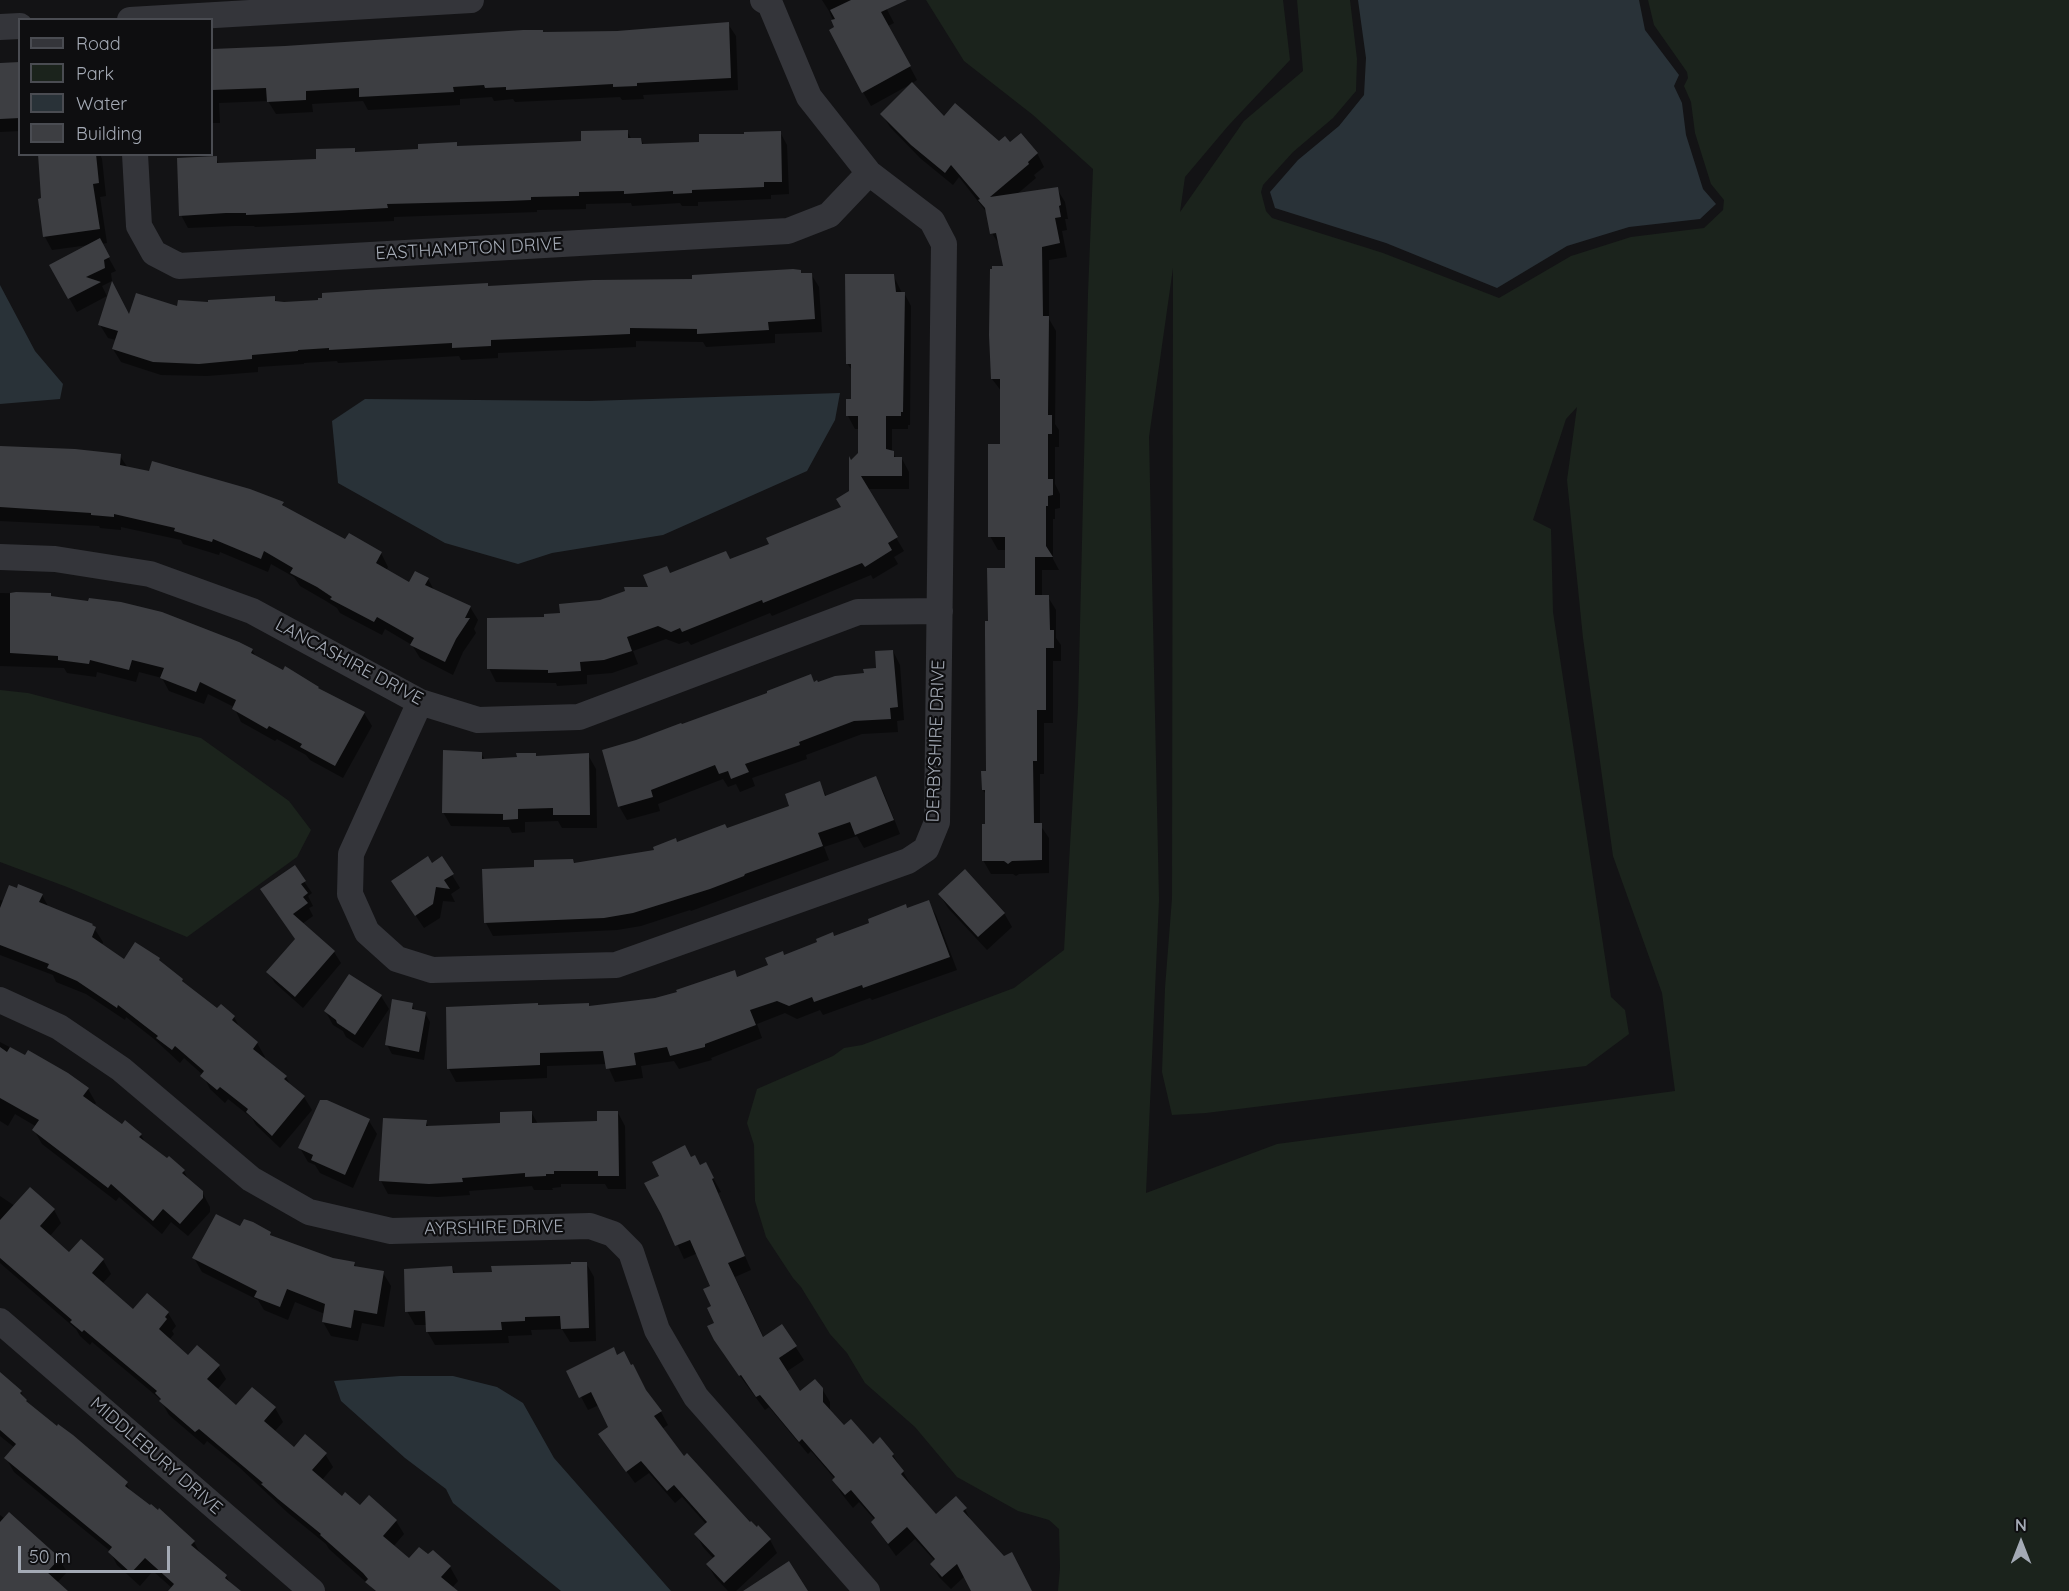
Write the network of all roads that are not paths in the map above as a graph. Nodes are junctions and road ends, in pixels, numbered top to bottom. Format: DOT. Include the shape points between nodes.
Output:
graph roads {
  1 [pos="471,0"];
  2 [pos="763,0"];
  3 [pos="164,18"];
  4 [pos="18,26"];
  5 [pos="0,27"];
  6 [pos="135,156"];
  7 [pos="869,173"];
  8 [pos="0,557"];
  9 [pos="940,611"];
  10 [pos="420,702"];
  11 [pos="0,1000"];
  12 [pos="0,1321"];
  13 [pos="312,1591"];
  14 [pos="867,1591"];
  1 -- 3 [label="street"];
  2 -- 7 [label="street, DERBYSHIRE DRIVE" via="770,4 809,97"];
  4 -- 5 [label="street"];
  6 -- 7 [label="street, EASTHAMPTON DRIVE" via="139,226 154,253 179,266 788,231 829,215"];
  7 -- 9 [label="street, DERBYSHIRE DRIVE" via="932,221 944,244"];
  8 -- 10 [label="street, LANCASHIRE DRIVE" via="55,559 150,574 252,611"];
  9 -- 10 [label="street, LANCASHIRE DRIVE" via="858,612 579,717 478,720"];
  9 -- 10 [label="street, DERBYSHIRE DRIVE" via="937,822 926,849 908,861 616,965 432,970 397,959 367,932 350,894 351,854"];
  11 -- 14 [label="street, AYRSHIRE DRIVE" via="59,1027 112,1063 251,1179 309,1212 391,1231 590,1226 613,1234 631,1252 657,1330 696,1398"];
  12 -- 13 [label="street, MIDDLEBURY DRIVE"];
}
